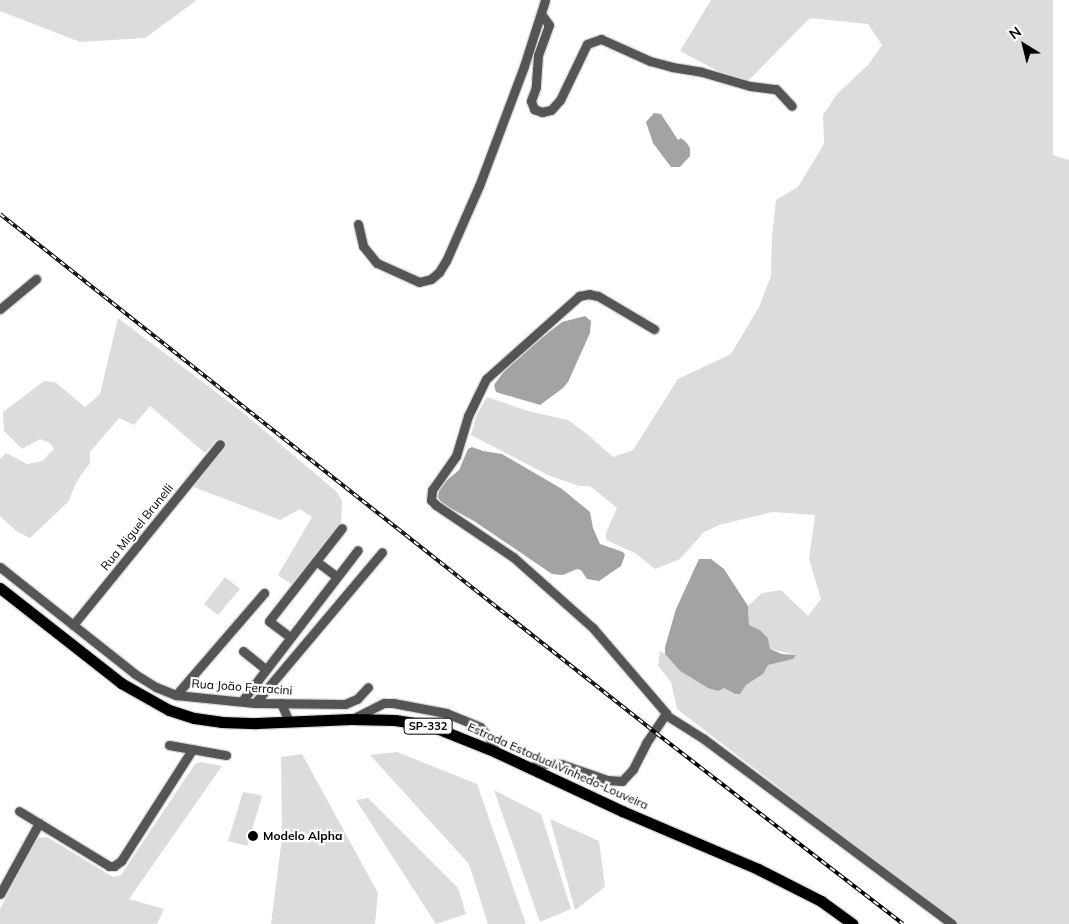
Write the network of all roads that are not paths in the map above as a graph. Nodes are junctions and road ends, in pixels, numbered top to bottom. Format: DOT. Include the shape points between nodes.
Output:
graph roads {
  1 [pos="546,0"];
  2 [pos="542,15"];
  3 [pos="792,106"];
  4 [pos="358,224"];
  5 [pos="36,280"];
  6 [pos="0,309"];
  7 [pos="654,329"];
  8 [pos="220,444"];
  9 [pos="342,528"];
  10 [pos="358,550"];
  11 [pos="382,552"];
  12 [pos="316,561"];
  13 [pos="0,567"];
  14 [pos="337,577"];
  15 [pos="0,588"];
  16 [pos="264,594"];
  17 [pos="73,625"];
  18 [pos="290,637"];
  19 [pos="243,651"];
  20 [pos="265,669"];
  21 [pos="368,687"];
  22 [pos="176,694"];
  23 [pos="242,701"];
  24 [pos="255,703"];
  25 [pos="281,703"];
  26 [pos="666,715"];
  27 [pos="351,719"];
  28 [pos="289,722"];
  29 [pos="169,745"];
  30 [pos="192,750"];
  31 [pos="496,752"];
  32 [pos="226,755"];
  33 [pos="530,767"];
  34 [pos="19,810"];
  35 [pos="39,823"];
  36 [pos="0,894"];
  37 [pos="853,924"];
  38 [pos="952,924"];
  1 -- 2 [label="street"];
  2 -- 3 [label="street" via="549,26 538,55 536,87 531,101 534,109 542,112 551,110 560,100 587,44 601,39 650,61 750,86 776,89"];
  2 -- 4 [label="street" via="479,186 439,272 431,279 419,282 377,263 363,246"];
  5 -- 6 [label="street"];
  7 -- 26 [label="street" via="598,296 579,296 486,379 468,416 456,456 435,483 430,497 436,505 513,557 593,628"];
  8 -- 17 [label="street, Rua Miguel Brunelli"];
  9 -- 12 [label="street"];
  10 -- 14 [label="street"];
  11 -- 24 [label="street"];
  12 -- 14 [label="street"];
  12 -- 18 [label="street" via="269,621"];
  13 -- 17 [label="street, Rua João Ferracini"];
  14 -- 18 [label="street"];
  15 -- 28 [label="main road, Estrada Estadual Vinhedo-Louveira / SP-332" via="120,683 157,705 207,720"];
  16 -- 22 [label="street"];
  17 -- 22 [label="street, Rua João Ferracini" via="135,674"];
  18 -- 20 [label="street"];
  19 -- 20 [label="street"];
  20 -- 23 [label="street"];
  21 -- 25 [label="street, Rua João Ferracini" via="357,699 345,704"];
  22 -- 23 [label="street, Rua João Ferracini"];
  23 -- 24 [label="street, Rua João Ferracini"];
  24 -- 25 [label="street, Rua João Ferracini"];
  25 -- 28 [label="street"];
  26 -- 33 [label="street" via="633,769 622,780 608,780 561,764"];
  26 -- 38 [label="street" via="704,739"];
  27 -- 28 [label="main road, Estrada Estadual Vinhedo-Louveira / SP-332"];
  27 -- 31 [label="main road, Estrada Estadual Vinhedo-Louveira / SP-332" via="395,720 431,726"];
  27 -- 31 [label="street" via="393,702 446,713 480,727"];
  29 -- 30 [label="street"];
  30 -- 32 [label="street"];
  30 -- 35 [label="street" via="117,865 108,866"];
  31 -- 33 [label="main road, Estrada Estadual Vinhedo-Louveira / SP-332"];
  33 -- 37 [label="main road, Estrada Estadual Vinhedo-Louveira / SP-332" via="622,811 758,869 821,900"];
  34 -- 35 [label="street"];
  35 -- 36 [label="street"];
}
